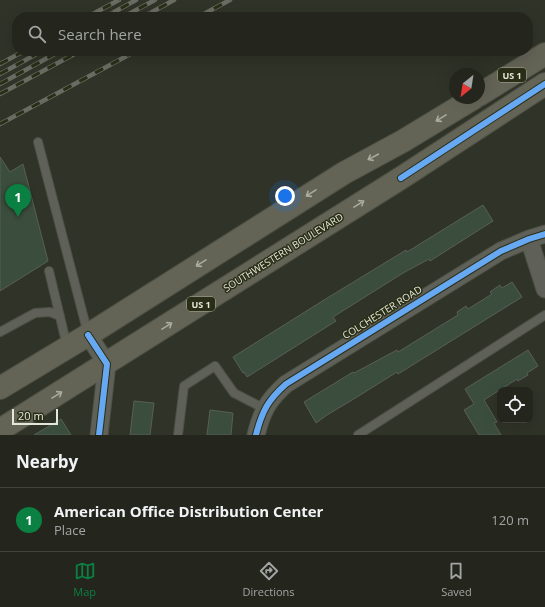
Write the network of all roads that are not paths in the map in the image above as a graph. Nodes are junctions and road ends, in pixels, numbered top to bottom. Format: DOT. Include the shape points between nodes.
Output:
graph roads {
  1 [pos="545,54"];
  2 [pos="545,84"];
  3 [pos="485,91"];
  4 [pos="464,104"];
  5 [pos="38,142"];
  6 [pos="537,237"];
  7 [pos="49,271"];
  8 [pos="545,289"];
  9 [pos="545,315"];
  10 [pos="60,316"];
  11 [pos="0,332"];
  12 [pos="88,334"];
  13 [pos="67,347"];
  14 [pos="107,364"];
  15 [pos="0,388"];
  16 [pos="265,409"];
  17 [pos="0,430"];
  18 [pos="99,435"];
  19 [pos="178,435"];
  20 [pos="256,435"];
  21 [pos="358,435"];
  1 -- 3 [label="main road, US 1"];
  14 -- 2 [label="main road, SOUTHWESTERN BOULEVARD / US 1, one-way"];
  4 -- 12 [label="main road, one-way" via="344,173"];
  5 -- 12 [label="lane"];
  6 -- 8 [label="street"];
  6 -- 16 [label="street, COLCHESTER ROAD" via="500,251 286,384 273,396"];
  7 -- 10 [label="lane"];
  9 -- 21 [label="lane"];
  10 -- 11 [label="lane" via="50,312 35,313"];
  10 -- 13 [label="lane"];
  12 -- 13 [label="main road"];
  12 -- 14 [label="street"];
  13 -- 15 [label="main road"];
  17 -- 14 [label="main road, SOUTHWESTERN BOULEVARD / US 1, one-way"];
  14 -- 18 [label="street"];
  16 -- 19 [label="lane" via="234,393 215,366 184,386"];
  16 -- 20 [label="street, COLCHESTER ROAD"];
}
